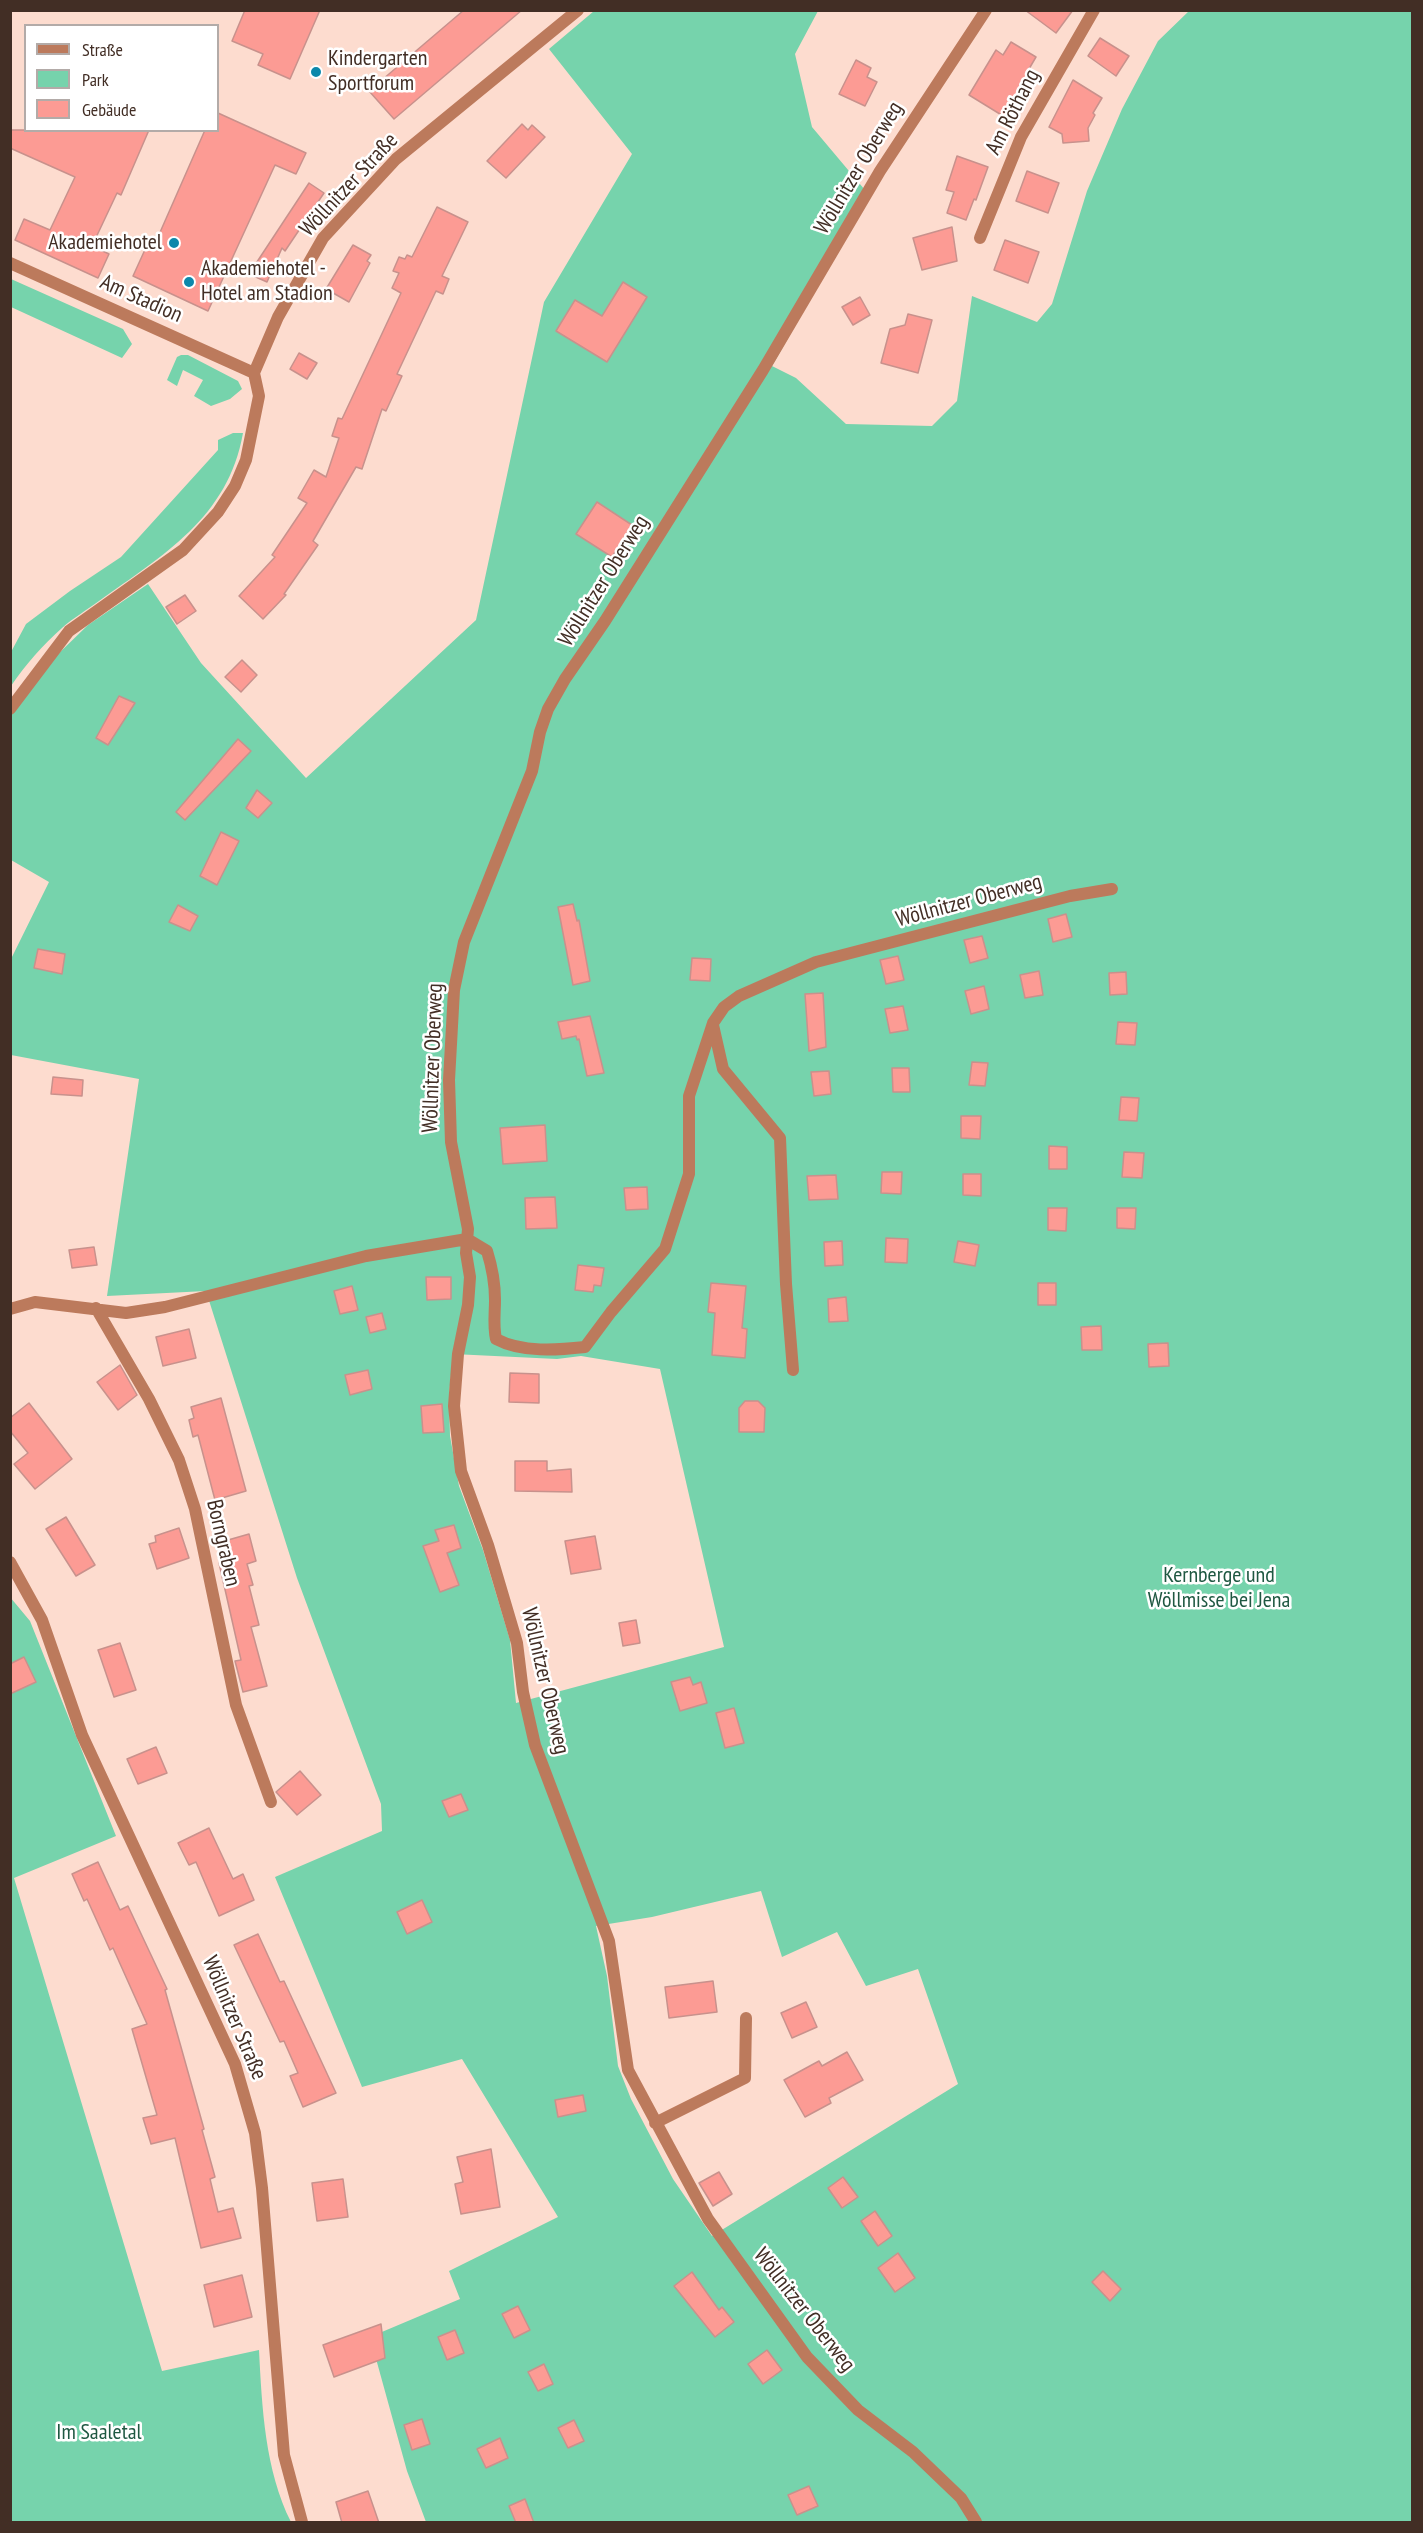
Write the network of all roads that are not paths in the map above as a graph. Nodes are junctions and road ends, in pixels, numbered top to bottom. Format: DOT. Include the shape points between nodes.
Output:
graph roads {
  1 [pos="578,10"];
  2 [pos="986,10"];
  3 [pos="1094,10"];
  4 [pos="980,238"];
  5 [pos="10,264"];
  6 [pos="254,373"];
  7 [pos="10,709"];
  8 [pos="1112,889"];
  9 [pos="713,1023"];
  10 [pos="467,1239"];
  11 [pos="96,1308"];
  12 [pos="10,1309"];
  13 [pos="793,1370"];
  14 [pos="10,1562"];
  15 [pos="272,1802"];
  16 [pos="746,2018"];
  17 [pos="655,2123"];
  18 [pos="302,2523"];
  19 [pos="976,2523"];
  1 -- 6 [label="street, Wöllnitzer Straße" via="396,159 323,238 278,317"];
  2 -- 10 [label="street, Wöllnitzer Oberweg" via="885,162 763,370 548,709 532,771 464,942 454,990 449,1080 451,1142 466,1211"];
  3 -- 4 [label="street, Am Röthang" via="1021,136"];
  5 -- 6 [label="street, Am Stadion"];
  6 -- 7 [label="street" via="259,396 246,460 218,512 183,550 69,631"];
  8 -- 9 [label="street, Wöllnitzer Oberweg" via="1070,896 816,962 739,996 724,1007"];
  9 -- 10 [label="street, Wöllnitzer Oberweg" via="689,1096 689,1174 665,1249 585,1347 557,1350 507,1345 496,1339 493,1271 487,1251"];
  9 -- 13 [label="street" via="723,1069 780,1138"];
  10 -- 11 [label="street" via="366,1256 165,1307 126,1313"];
  10 -- 17 [label="street, Wöllnitzer Oberweg" via="468,1305 458,1354 454,1406 461,1471 517,1643 535,1745 609,1941 628,2070"];
  11 -- 12 [label="street" via="36,1302"];
  11 -- 15 [label="street, Borngraben" via="150,1399 179,1460 195,1509 236,1705"];
  14 -- 18 [label="street, Wöllnitzer Straße" via="42,1620 82,1735 235,2064 255,2133 284,2455"];
  16 -- 17 [label="street" via="745,2078"];
  17 -- 19 [label="street, Wöllnitzer Oberweg" via="708,2219 807,2356 858,2410 913,2452 962,2498"];
}
